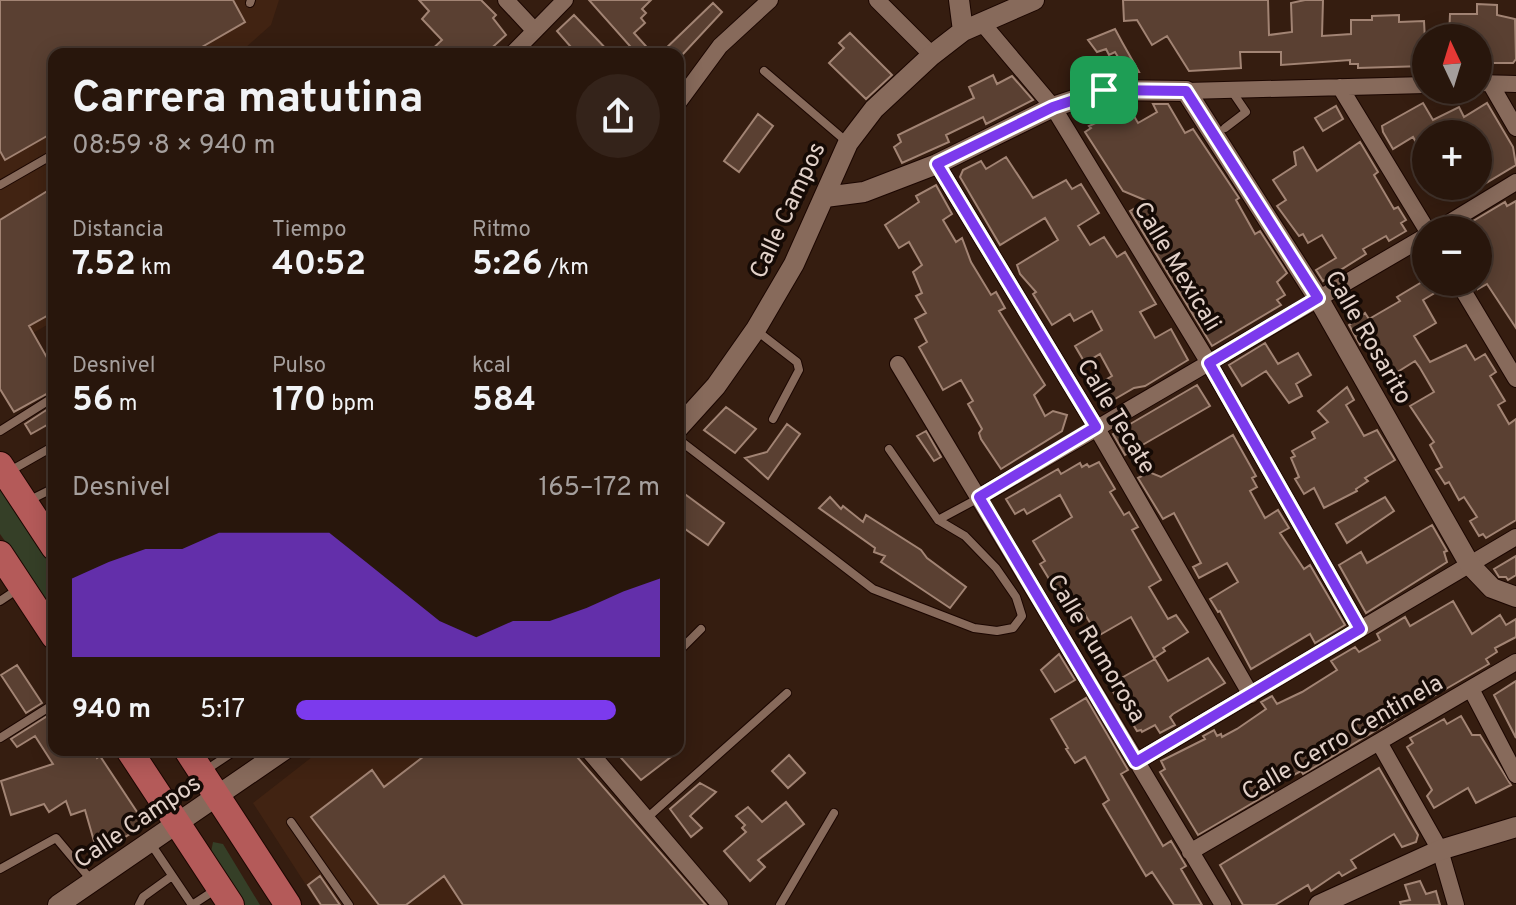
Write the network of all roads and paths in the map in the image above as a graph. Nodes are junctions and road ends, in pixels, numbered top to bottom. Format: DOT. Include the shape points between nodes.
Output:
graph roads {
  1 [pos="506,0"];
  2 [pos="565,0"];
  3 [pos="770,0"];
  4 [pos="877,0"];
  5 [pos="959,0"];
  6 [pos="1027,2"];
  7 [pos="983,24"];
  8 [pos="534,30"];
  9 [pos="963,31"];
  10 [pos="518,48"];
  11 [pos="932,55"];
  12 [pos="764,71"];
  13 [pos="1492,83"];
  14 [pos="1516,84"];
  15 [pos="1412,85"];
  16 [pos="1340,87"];
  17 [pos="1231,90"];
  18 [pos="1186,91"];
  19 [pos="1492,94"];
  20 [pos="684,95"];
  21 [pos="1053,107"];
  22 [pos="1225,128"];
  23 [pos="1516,128"];
  24 [pos="848,143"];
  25 [pos="48,157"];
  26 [pos="937,164"];
  27 [pos="1516,182"];
  28 [pos="0,185"];
  29 [pos="825,197"];
  30 [pos="1418,216"];
  31 [pos="1460,216"];
  32 [pos="1412,244"];
  33 [pos="1466,296"];
  34 [pos="1318,298"];
  35 [pos="756,329"];
  36 [pos="1209,363"];
  37 [pos="898,364"];
  38 [pos="1516,379"];
  39 [pos="48,401"];
  40 [pos="773,419"];
  41 [pos="684,421"];
  42 [pos="1096,427"];
  43 [pos="0,431"];
  44 [pos="684,444"];
  45 [pos="48,449"];
  46 [pos="889,449"];
  47 [pos="3,469"];
  48 [pos="48,491"];
  49 [pos="979,497"];
  50 [pos="25,502"];
  51 [pos="938,520"];
  52 [pos="1516,537"];
  53 [pos="48,538"];
  54 [pos="1470,565"];
  55 [pos="8,579"];
  56 [pos="1516,597"];
  57 [pos="48,629"];
  58 [pos="701,629"];
  59 [pos="1360,629"];
  60 [pos="684,646"];
  61 [pos="1516,662"];
  62 [pos="1471,689"];
  63 [pos="787,693"];
  64 [pos="1251,695"];
  65 [pos="48,708"];
  66 [pos="0,738"];
  67 [pos="1380,744"];
  68 [pos="133,756"];
  69 [pos="191,756"];
  70 [pos="227,756"];
  71 [pos="273,756"];
  72 [pos="593,756"];
  73 [pos="1136,762"];
  74 [pos="202,773"];
  75 [pos="1516,775"];
  76 [pos="218,798"];
  77 [pos="834,813"];
  78 [pos="646,819"];
  79 [pos="291,822"];
  80 [pos="178,825"];
  81 [pos="1516,827"];
  82 [pos="150,843"];
  83 [pos="1440,850"];
  84 [pos="1190,852"];
  85 [pos="0,869"];
  86 [pos="172,876"];
  87 [pos="92,882"];
  88 [pos="225,896"];
  89 [pos="1332,902"];
  90 [pos="58,905"];
  91 [pos="139,905"];
  92 [pos="192,905"];
  93 [pos="288,905"];
  94 [pos="349,905"];
  95 [pos="720,905"];
  96 [pos="780,905"];
  97 [pos="1223,905"];
  98 [pos="1456,905"];
  1 -- 8 [label="street"];
  2 -- 8 [label="street"];
  3 -- 20 [label="street" via="720,46"];
  4 -- 11 [label="street"];
  5 -- 9 [label="street"];
  6 -- 7 [label="street, Calle Campos"];
  7 -- 9 [label="street, Calle Campos"];
  7 -- 21 [label="street, Calle Mexicali"];
  8 -- 10 [label="street"];
  9 -- 11 [label="street, Calle Campos"];
  11 -- 24 [label="street, Calle Campos" via="874,109"];
  12 -- 24 [label="lane"];
  13 -- 14 [label="street"];
  15 -- 16 [label="street"];
  16 -- 17 [label="street"];
  16 -- 30 [label="street"];
  17 -- 18 [label="street"];
  17 -- 22 [label="lane" via="1246,112"];
  18 -- 21 [label="street" via="1104,90"];
  18 -- 34 [label="street, Calle Rosarito"];
  19 -- 23 [label="street"];
  21 -- 26 [label="street"];
  21 -- 36 [label="street, Calle Mexicali"];
  24 -- 29 [label="street, Calle Campos"];
  25 -- 28 [label="lane"];
  26 -- 29 [label="street" via="864,192"];
  26 -- 42 [label="street, Calle Tecate"];
  27 -- 31 [label="street"];
  29 -- 35 [label="street, Calle Campos"];
  32 -- 34 [label="street"];
  33 -- 38 [label="street"];
  34 -- 36 [label="street"];
  34 -- 54 [label="street, Calle Rosarito"];
  35 -- 40 [label="lane" via="797,362 799,370"];
  35 -- 41 [label="street, Calle Campos"];
  36 -- 42 [label="street"];
  36 -- 59 [label="street, Calle Mexicali"];
  37 -- 49 [label="street, Calle Rumorosa"];
  39 -- 43 [label="lane"];
  42 -- 49 [label="street"];
  42 -- 64 [label="street, Calle Tecate"];
  44 -- 51 [label="lane" via="873,589 974,628 1013,628 1022,616 996,568 965,536"];
  45 -- 47 [label="lane"];
  46 -- 51 [label="lane"];
  47 -- 50 [label="main road"];
  48 -- 50 [label="lane"];
  49 -- 51 [label="lane"];
  49 -- 73 [label="street, Calle Rumorosa"];
  50 -- 53 [label="main road"];
  52 -- 54 [label="street"];
  54 -- 56 [label="street, Calle Rosarito" via="1492,588"];
  54 -- 59 [label="street"];
  55 -- 57 [label="main road"];
  58 -- 60 [label="lane"];
  59 -- 64 [label="street"];
  61 -- 62 [label="street, Calle Cerro Centinela"];
  62 -- 67 [label="street, Calle Cerro Centinela"];
  62 -- 75 [label="street"];
  63 -- 78 [label="lane"];
  64 -- 73 [label="street"];
  65 -- 66 [label="lane"];
  67 -- 83 [label="street"];
  67 -- 84 [label="street, Calle Cerro Centinela"];
  68 -- 80 [label="main road"];
  69 -- 74 [label="main road"];
  70 -- 74 [label="lane"];
  71 -- 76 [label="street, Calle Campos"];
  72 -- 78 [label="street"];
  73 -- 84 [label="street, Calle Rumorosa"];
  74 -- 76 [label="main road"];
  76 -- 80 [label="street, Calle Campos"];
  76 -- 93 [label="main road"];
  77 -- 96 [label="lane"];
  78 -- 95 [label="street"];
  79 -- 94 [label="lane"];
  80 -- 82 [label="street, Calle Campos"];
  80 -- 88 [label="main road"];
  81 -- 83 [label="street"];
  82 -- 86 [label="lane"];
  82 -- 87 [label="street, Calle Campos"];
  83 -- 89 [label="street"];
  83 -- 98 [label="street"];
  84 -- 97 [label="street, Calle Rumorosa"];
  85 -- 87 [label="lane" via="56,838"];
  86 -- 91 [label="lane"];
  86 -- 92 [label="lane"];
  87 -- 90 [label="street, Calle Campos"];
  88 -- 92 [label="lane"];
}
